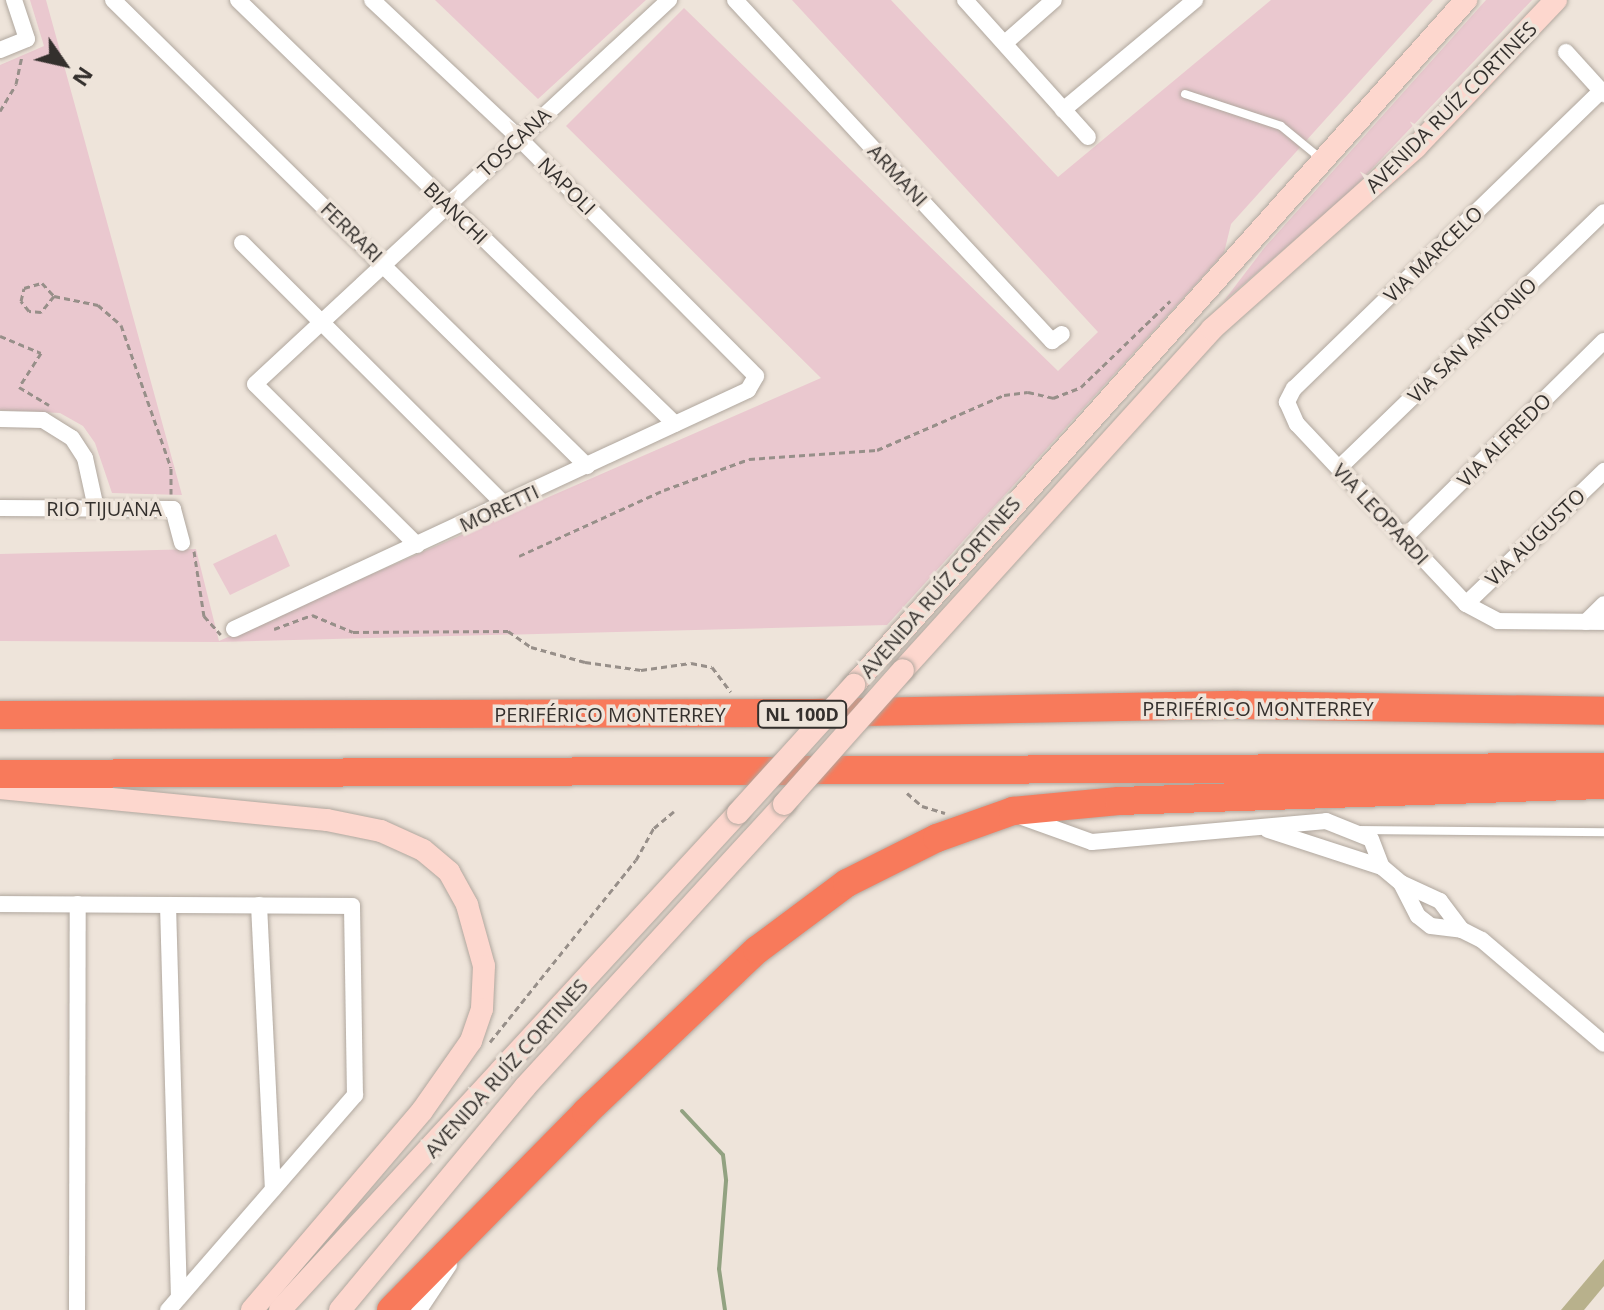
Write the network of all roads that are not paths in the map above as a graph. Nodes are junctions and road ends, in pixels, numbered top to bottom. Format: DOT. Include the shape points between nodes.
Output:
graph roads {
  1 [pos="14,0"];
  2 [pos="113,0"];
  3 [pos="238,0"];
  4 [pos="372,0"];
  5 [pos="669,0"];
  6 [pos="735,0"];
  7 [pos="965,0"];
  8 [pos="1054,0"];
  9 [pos="1195,0"];
  10 [pos="1466,0"];
  11 [pos="1556,0"];
  12 [pos="1005,43"];
  13 [pos="0,50"];
  14 [pos="1566,52"];
  15 [pos="1602,93"];
  16 [pos="1185,94"];
  17 [pos="1063,110"];
  18 [pos="518,137"];
  19 [pos="1088,137"];
  20 [pos="1321,159"];
  21 [pos="446,204"];
  22 [pos="1604,212"];
  23 [pos="242,243"];
  24 [pos="383,262"];
  25 [pos="323,319"];
  26 [pos="1062,334"];
  27 [pos="1604,341"];
  28 [pos="756,376"];
  29 [pos="0,419"];
  30 [pos="675,424"];
  31 [pos="1297,424"];
  32 [pos="587,466"];
  33 [pos="1339,468"];
  34 [pos="1604,471"];
  35 [pos="505,505"];
  36 [pos="0,508"];
  37 [pos="96,508"];
  38 [pos="1403,539"];
  39 [pos="182,543"];
  40 [pos="417,545"];
  41 [pos="1466,604"];
  42 [pos="1604,604"];
  43 [pos="1586,622"];
  44 [pos="1604,622"];
  45 [pos="232,633"];
  46 [pos="1604,711"];
  47 [pos="0,715"];
  48 [pos="1604,767"];
  49 [pos="0,774"];
  50 [pos="1604,785"];
  51 [pos="0,788"];
  52 [pos="1268,830"];
  53 [pos="1358,830"];
  54 [pos="1604,832"];
  55 [pos="1382,867"];
  56 [pos="1401,883"];
  57 [pos="0,904"];
  58 [pos="78,904"];
  59 [pos="168,905"];
  60 [pos="259,905"];
  61 [pos="1462,930"];
  62 [pos="1604,1044"];
  63 [pos="586,1112"];
  64 [pos="273,1189"];
  65 [pos="478,1226"];
  66 [pos="173,1304"];
  67 [pos="77,1310"];
  68 [pos="252,1310"];
  69 [pos="280,1310"];
  70 [pos="340,1310"];
  71 [pos="391,1310"];
  72 [pos="419,1310"];
  1 -- 13 [label="street" via="24,46"];
  2 -- 24 [label="street, FERRARI"];
  3 -- 21 [label="street, BIANCHI"];
  4 -- 18 [label="street, NAPOLI"];
  5 -- 18 [label="street, TOSCANA"];
  6 -- 26 [label="street, ARMANI" via="1052,341"];
  7 -- 12 [label="street"];
  8 -- 12 [label="street"];
  9 -- 17 [label="street"];
  10 -- 20 [label="main road, AVENIDA RUÍZ CORTINES"];
  11 -- 70 [label="main road, AVENIDA RUÍZ CORTINES, bridge" via="1416,147 1212,329 525,1087"];
  12 -- 17 [label="street"];
  14 -- 15 [label="street"];
  15 -- 31 [label="street, VIA MARCELO" via="1294,388 1287,402"];
  16 -- 20 [label="lane" via="1281,126"];
  17 -- 19 [label="street"];
  18 -- 21 [label="street, TOSCANA"];
  18 -- 28 [label="street, NAPOLI"];
  20 -- 69 [label="main road, AVENIDA RUÍZ CORTINES, bridge" via="854,685"];
  21 -- 24 [label="street, TOSCANA"];
  21 -- 30 [label="street, BIANCHI"];
  22 -- 33 [label="street, VIA SAN ANTONIO"];
  23 -- 25 [label="street"];
  24 -- 25 [label="street, TOSCANA"];
  24 -- 32 [label="street, FERRARI"];
  25 -- 35 [label="street"];
  25 -- 40 [label="street, TOSCANA" via="255,384"];
  27 -- 38 [label="street, VIA ALFREDO"];
  28 -- 30 [label="street, MORETTI" via="748,390"];
  29 -- 37 [label="street" via="43,420 72,438 85,458"];
  30 -- 32 [label="street, MORETTI"];
  31 -- 33 [label="street, VIA LEOPARDI"];
  32 -- 35 [label="street, MORETTI"];
  33 -- 38 [label="street, VIA LEOPARDI"];
  34 -- 41 [label="street, VIA AUGUSTO"];
  35 -- 40 [label="street, MORETTI"];
  36 -- 37 [label="street, RIO TIJUANA"];
  37 -- 39 [label="street, RIO TIJUANA" via="173,509"];
  38 -- 41 [label="street, VIA LEOPARDI"];
  40 -- 45 [label="street, MORETTI"];
  41 -- 43 [label="street" via="1498,621"];
  42 -- 43 [label="street"];
  43 -- 44 [label="street"];
  46 -- 47 [label="highway, PERIFÉRICO MONTERREY / NL 100D" via="1238,705 827,713"];
  48 -- 49 [label="highway"];
  50 -- 63 [label="highway" via="1119,801 1013,811 937,838 847,883 757,950"];
  51 -- 68 [label="main road" via="327,820 381,831 440,864 467,905 484,966 482,1009 456,1070"];
  52 -- 53 [label="street" via="1326,821"];
  52 -- 55 [label="street"];
  52 -- 63 [label="street" via="1092,842 1023,817 919,851 813,910"];
  53 -- 54 [label="lane"];
  53 -- 55 [label="street" via="1371,839"];
  55 -- 56 [label="street"];
  56 -- 61 [label="street" via="1440,901"];
  56 -- 61 [label="street" via="1418,916 1431,926"];
  57 -- 58 [label="street"];
  58 -- 59 [label="street"];
  58 -- 67 [label="street"];
  59 -- 60 [label="street"];
  59 -- 66 [label="street"];
  60 -- 64 [label="street"];
  60 -- 64 [label="street" via="352,906 355,1095"];
  61 -- 62 [label="street" via="1482,940"];
  63 -- 65 [label="highway"];
  64 -- 66 [label="street"];
  65 -- 71 [label="highway"];
  65 -- 72 [label="street"];
}
